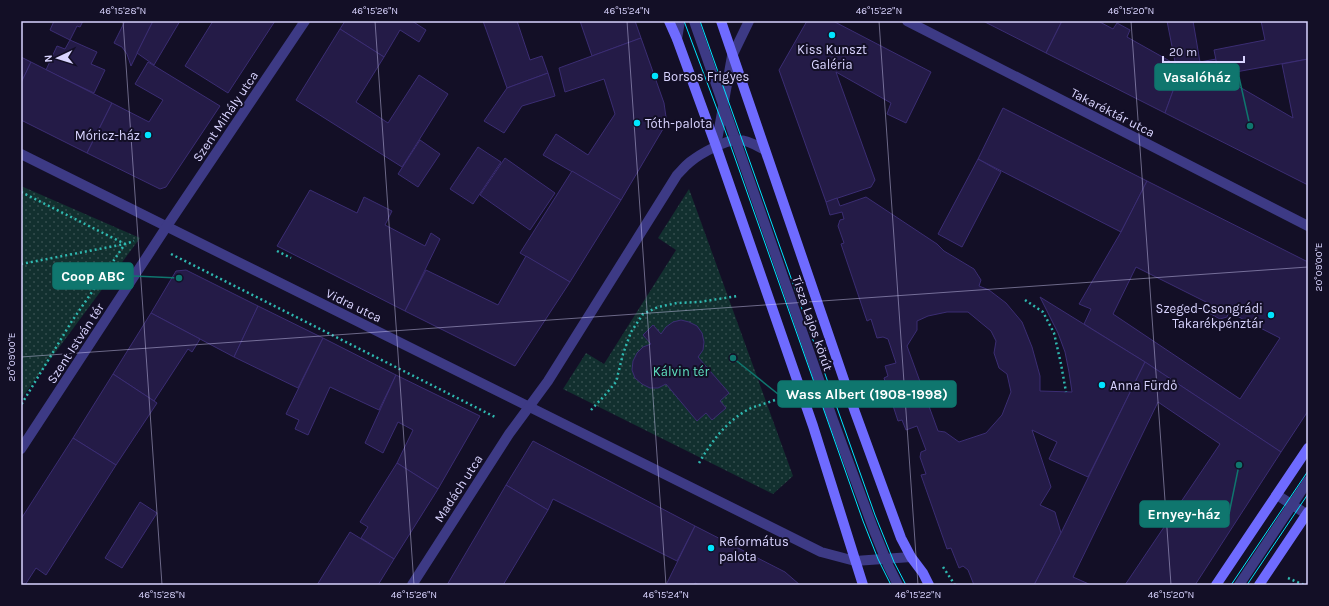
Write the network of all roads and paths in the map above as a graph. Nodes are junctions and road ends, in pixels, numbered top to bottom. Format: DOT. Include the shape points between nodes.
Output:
graph roads {
  1 [pos="305,21"];
  2 [pos="669,21"];
  3 [pos="680,21"];
  4 [pos="694,21"];
  5 [pos="720,21"];
  6 [pos="750,21"];
  7 [pos="907,21"];
  8 [pos="677,39"];
  9 [pos="732,56"];
  10 [pos="723,104"];
  11 [pos="736,139"];
  12 [pos="716,146"];
  13 [pos="765,150"];
  14 [pos="21,154"];
  15 [pos="21,192"];
  16 [pos="167,226"];
  17 [pos="1308,226"];
  18 [pos="125,244"];
  19 [pos="154,246"];
  20 [pos="276,251"];
  21 [pos="291,258"];
  22 [pos="21,264"];
  23 [pos="738,296"];
  24 [pos="1025,300"];
  25 [pos="1066,392"];
  26 [pos="775,400"];
  27 [pos="21,405"];
  28 [pos="529,407"];
  29 [pos="591,410"];
  30 [pos="514,427"];
  31 [pos="1308,448"];
  32 [pos="21,449"];
  33 [pos="699,463"];
  34 [pos="1308,481"];
  35 [pos="1277,495"];
  36 [pos="1292,505"];
  37 [pos="1308,514"];
  38 [pos="911,557"];
  39 [pos="885,558"];
  40 [pos="855,560"];
  41 [pos="942,565"];
  42 [pos="1284,576"];
  43 [pos="412,585"];
  44 [pos="863,585"];
  45 [pos="898,585"];
  46 [pos="929,585"];
  47 [pos="955,585"];
  48 [pos="1216,585"];
  49 [pos="1239,585"];
  50 [pos="1259,585"];
  51 [pos="1304,585"];
  1 -- 16 [label="street, Szent Mihály utca"];
  2 -- 8 [label="street, Tisza Lajos körút"];
  3 -- 8 [label="street, Tisza Lajos körút"];
  4 -- 10 [label="street, Tisza Lajos körút"];
  5 -- 9 [label="street, Tisza Lajos körút"];
  6 -- 9 [label="street"];
  7 -- 17 [label="street, Takaréktár utca"];
  8 -- 12 [label="street, Tisza Lajos körút"];
  9 -- 10 [label="street, Tisza Lajos körút"];
  9 -- 13 [label="street, Tisza Lajos körút"];
  10 -- 11 [label="street, Tisza Lajos körút"];
  10 -- 12 [label="street, Tisza Lajos körút"];
  11 -- 12 [label="street"];
  11 -- 13 [label="street"];
  11 -- 39 [label="street, Tisza Lajos körút" via="833,420"];
  12 -- 28 [label="street" via="690,162 676,175 548,381"];
  12 -- 40 [label="street, Tisza Lajos körút" via="813,426"];
  13 -- 38 [label="street, Tisza Lajos körút" via="855,412 901,538"];
  14 -- 16 [label="street"];
  15 -- 18 [label="path"];
  16 -- 19 [label="street, Szent István tér"];
  16 -- 28 [label="street, Vidra utca"];
  18 -- 19 [label="path" via="140,238"];
  18 -- 22 [label="path"];
  18 -- 27 [label="path" via="72,321"];
  19 -- 30 [label="path"];
  19 -- 32 [label="street, Szent István tér"];
  20 -- 21 [label="path"];
  23 -- 29 [label="path" via="677,303 658,307 643,314 631,332 616,382"];
  24 -- 25 [label="path" via="1043,312 1054,333"];
  26 -- 33 [label="path" via="751,408 730,423 712,441"];
  28 -- 30 [label="street, Madách utca"];
  28 -- 40 [label="street" via="821,552"];
  30 -- 43 [label="street, Madách utca"];
  31 -- 35 [label="street"];
  34 -- 36 [label="street"];
  35 -- 36 [label="street"];
  35 -- 48 [label="street"];
  36 -- 37 [label="street"];
  36 -- 49 [label="street"];
  37 -- 50 [label="street"];
  38 -- 39 [label="street"];
  38 -- 46 [label="street, Tisza Lajos körút"];
  39 -- 40 [label="street"];
  39 -- 45 [label="street, Tisza Lajos körút"];
  40 -- 44 [label="street, Tisza Lajos körút"];
  41 -- 47 [label="path"];
  42 -- 51 [label="path"];
}
